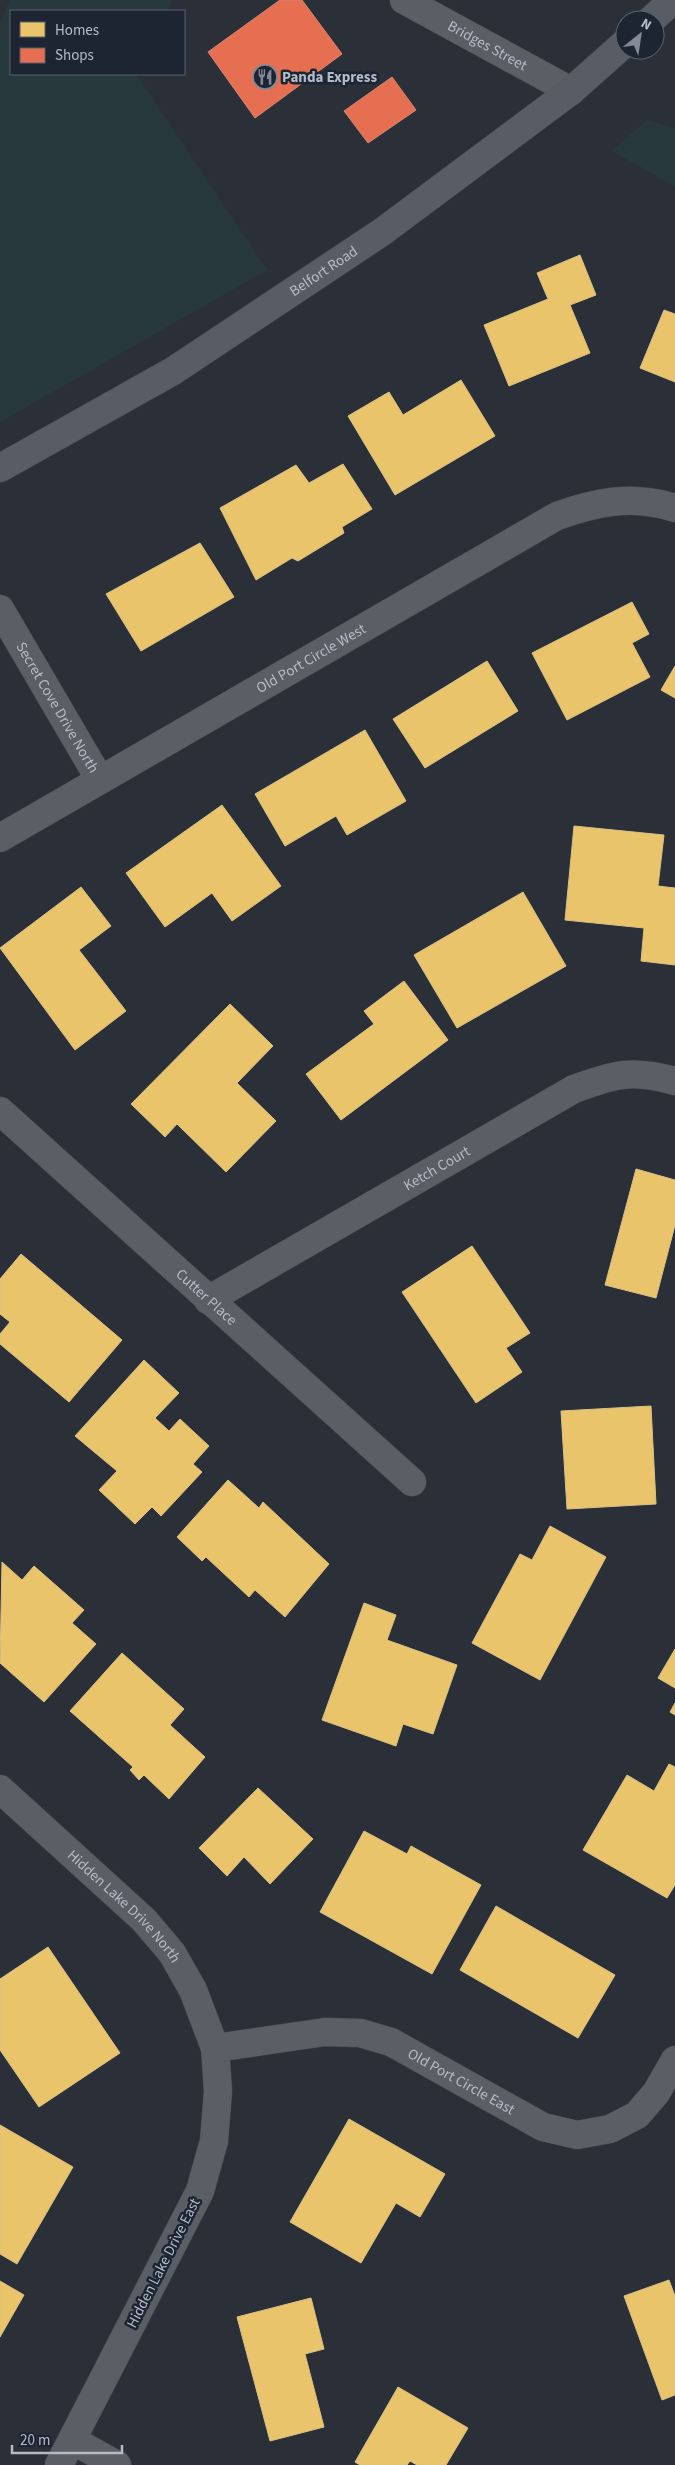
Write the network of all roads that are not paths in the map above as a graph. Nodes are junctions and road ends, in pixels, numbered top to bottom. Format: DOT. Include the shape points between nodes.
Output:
graph roads {
  1 [pos="404,0"];
  2 [pos="673,0"];
  3 [pos="662,10"];
  4 [pos="615,52"];
  5 [pos="572,92"];
  6 [pos="0,468"];
  7 [pos="675,508"];
  8 [pos="0,609"];
  9 [pos="100,780"];
  10 [pos="0,838"];
  11 [pos="675,1082"];
  12 [pos="0,1111"];
  13 [pos="208,1300"];
  14 [pos="412,1482"];
  15 [pos="0,1789"];
  16 [pos="214,2048"];
  17 [pos="675,2060"];
  18 [pos="72,2440"];
  19 [pos="59,2465"];
  20 [pos="117,2465"];
  1 -- 5 [label="street, Bridges Street"];
  2 -- 3 [label="street"];
  4 -- 5 [label="street, Belfort Road"];
  5 -- 6 [label="street, Belfort Road" via="382,232 189,360"];
  7 -- 9 [label="street, Old Port Circle West" via="629,501 590,504 557,516"];
  8 -- 9 [label="street, Secret Cove Drive North"];
  9 -- 10 [label="street, Old Port Circle West"];
  11 -- 13 [label="street, Ketch Court" via="651,1075 614,1075 574,1089"];
  12 -- 13 [label="street, Cutter Place"];
  13 -- 14 [label="street, Cutter Place"];
  15 -- 16 [label="street, Hidden Lake Drive North" via="144,1920 172,1953 193,1990"];
  16 -- 17 [label="street, Old Port Circle East" via="325,2032 360,2033 391,2042 543,2127 577,2135 610,2129 637,2115 656,2093"];
  16 -- 18 [label="street, Hidden Lake Drive East" via="218,2091 214,2141 200,2191"];
  18 -- 19 [label="street, Hidden Lake Drive East"];
  18 -- 20 [label="street"];
}
